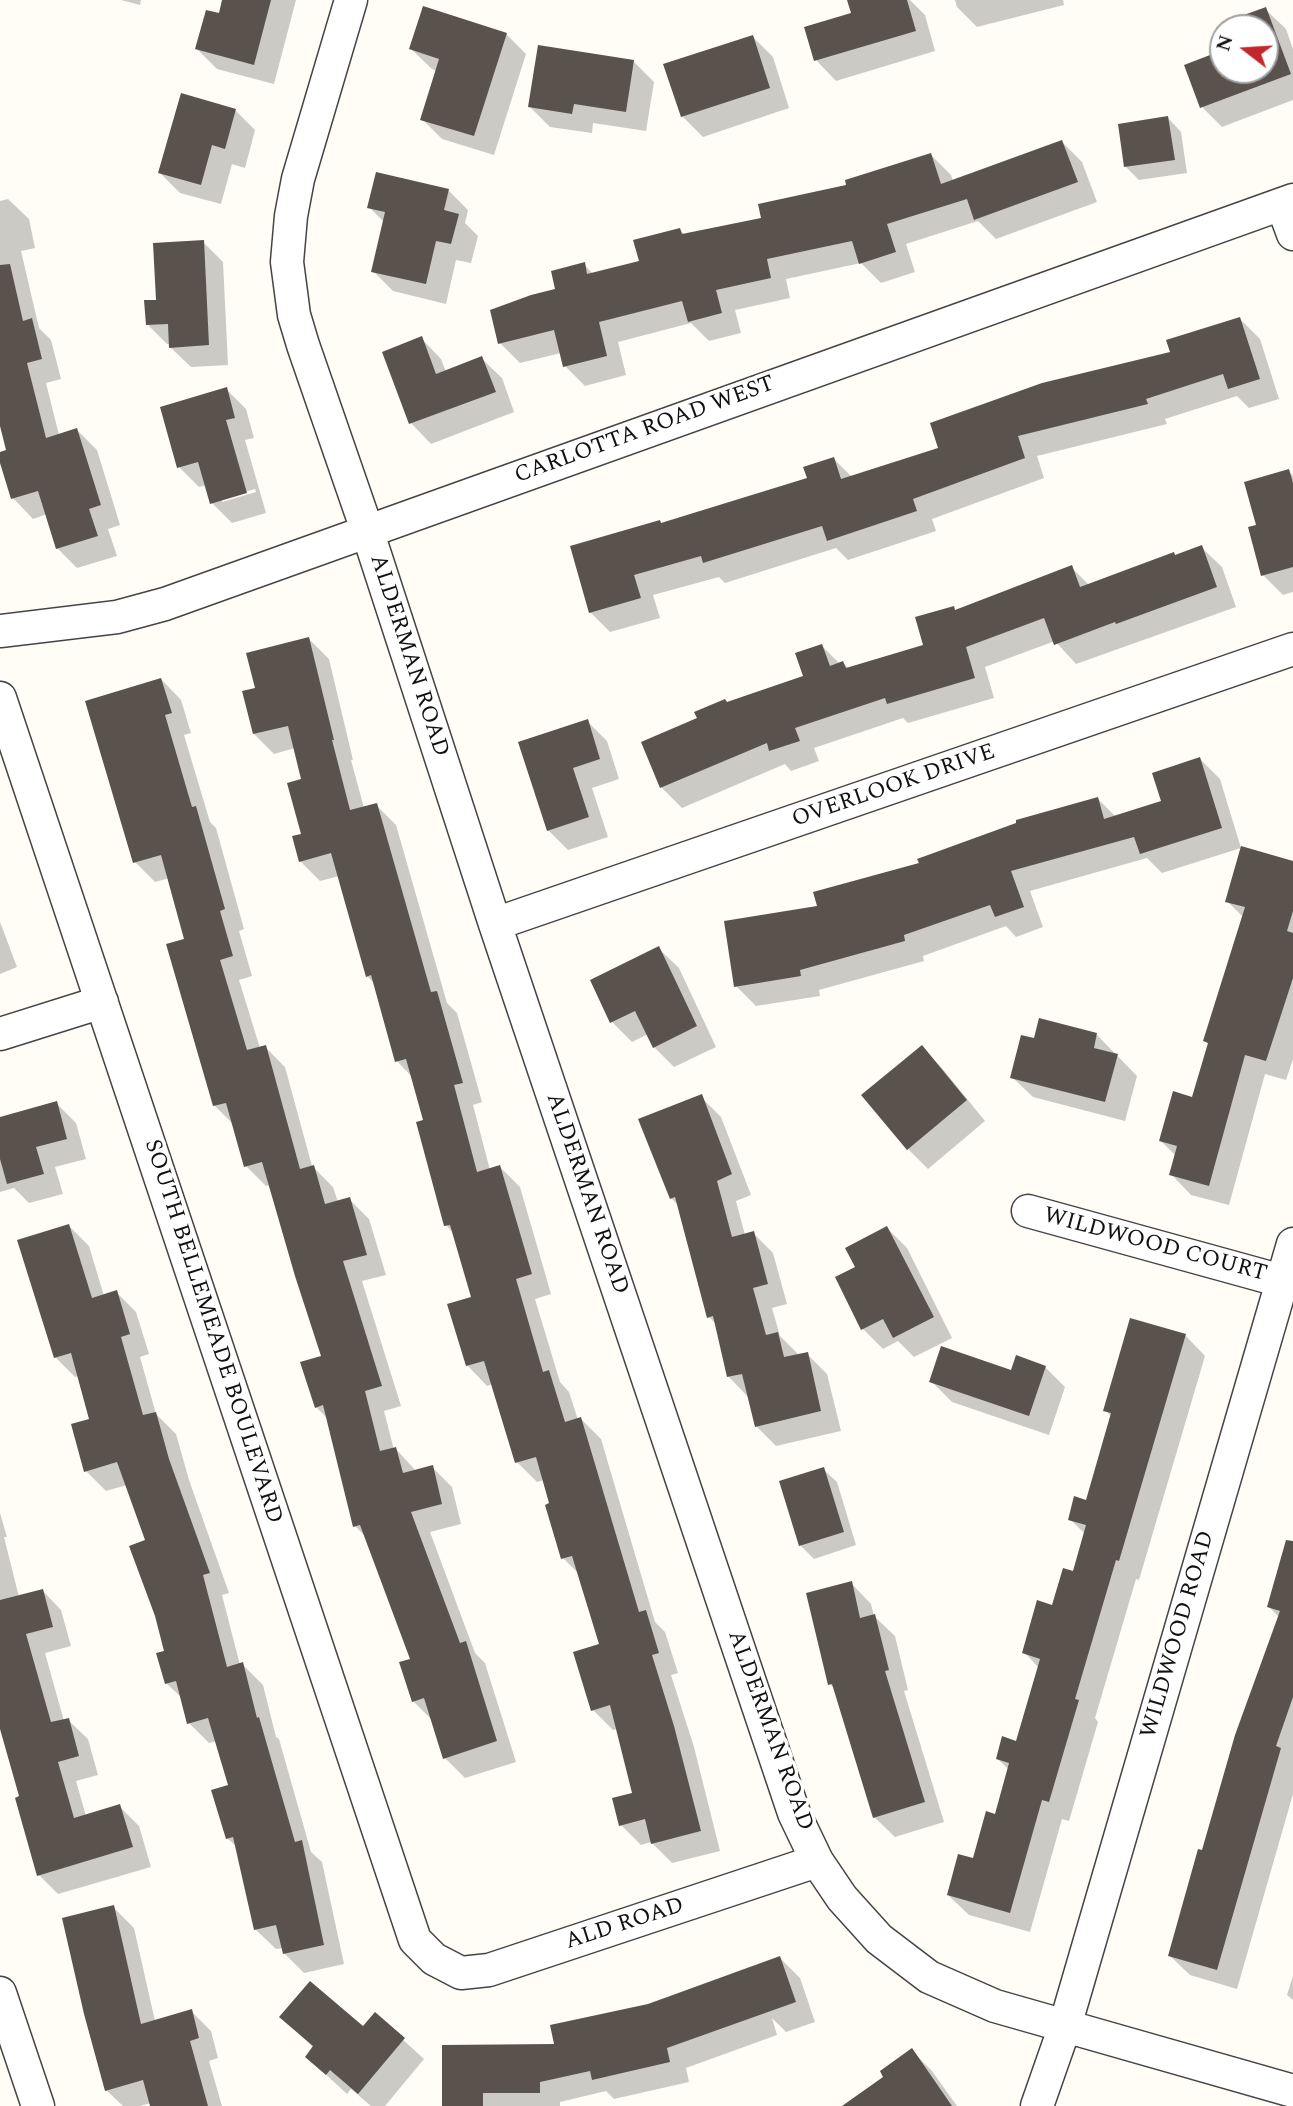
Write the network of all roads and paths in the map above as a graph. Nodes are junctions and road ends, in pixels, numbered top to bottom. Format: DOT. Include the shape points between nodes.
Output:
graph roads {
  1 [pos="351,0"];
  2 [pos="1288,202"];
  3 [pos="1293,234"];
  4 [pos="367,530"];
  5 [pos="0,631"];
  6 [pos="1293,649"];
  7 [pos="0,698"];
  8 [pos="495,924"];
  9 [pos="102,1002"];
  10 [pos="0,1034"];
  11 [pos="1028,1211"];
  12 [pos="1293,1244"];
  13 [pos="1282,1281"];
  14 [pos="817,1861"];
  15 [pos="433,1959"];
  16 [pos="0,1993"];
  17 [pos="1065,2026"];
  18 [pos="1293,2091"];
  19 [pos="38,2106"];
  20 [pos="1037,2106"];
  1 -- 4 [label="street, ALDERMAN ROAD" via="298,179 287,262 303,345"];
  2 -- 3 [label="street"];
  2 -- 4 [label="street, CARLOTTA ROAD WEST"];
  4 -- 5 [label="street, CARLOTTA ROAD WEST" via="165,604 117,617"];
  4 -- 8 [label="street, ALDERMAN ROAD"];
  6 -- 8 [label="street, OVERLOOK DRIVE"];
  7 -- 9 [label="street, SOUTH BELLEMEADE BOULEVARD"];
  8 -- 14 [label="street, ALDERMAN ROAD" via="794,1813"];
  9 -- 10 [label="street"];
  9 -- 15 [label="street, SOUTH BELLEMEADE BOULEVARD" via="415,1940"];
  11 -- 13 [label="street, WILDWOOD COURT"];
  12 -- 13 [label="street, WILDWOOD ROAD"];
  13 -- 17 [label="street, WILDWOOD ROAD"];
  14 -- 15 [label="street, ALD ROAD" via="489,1970 461,1973"];
  14 -- 17 [label="street, ALDERMAN ROAD" via="879,1939 929,1977 995,2006"];
  16 -- 19 [label="street"];
  17 -- 18 [label="street, ALDERMAN ROAD"];
  17 -- 20 [label="street, WILDWOOD ROAD"];
}
